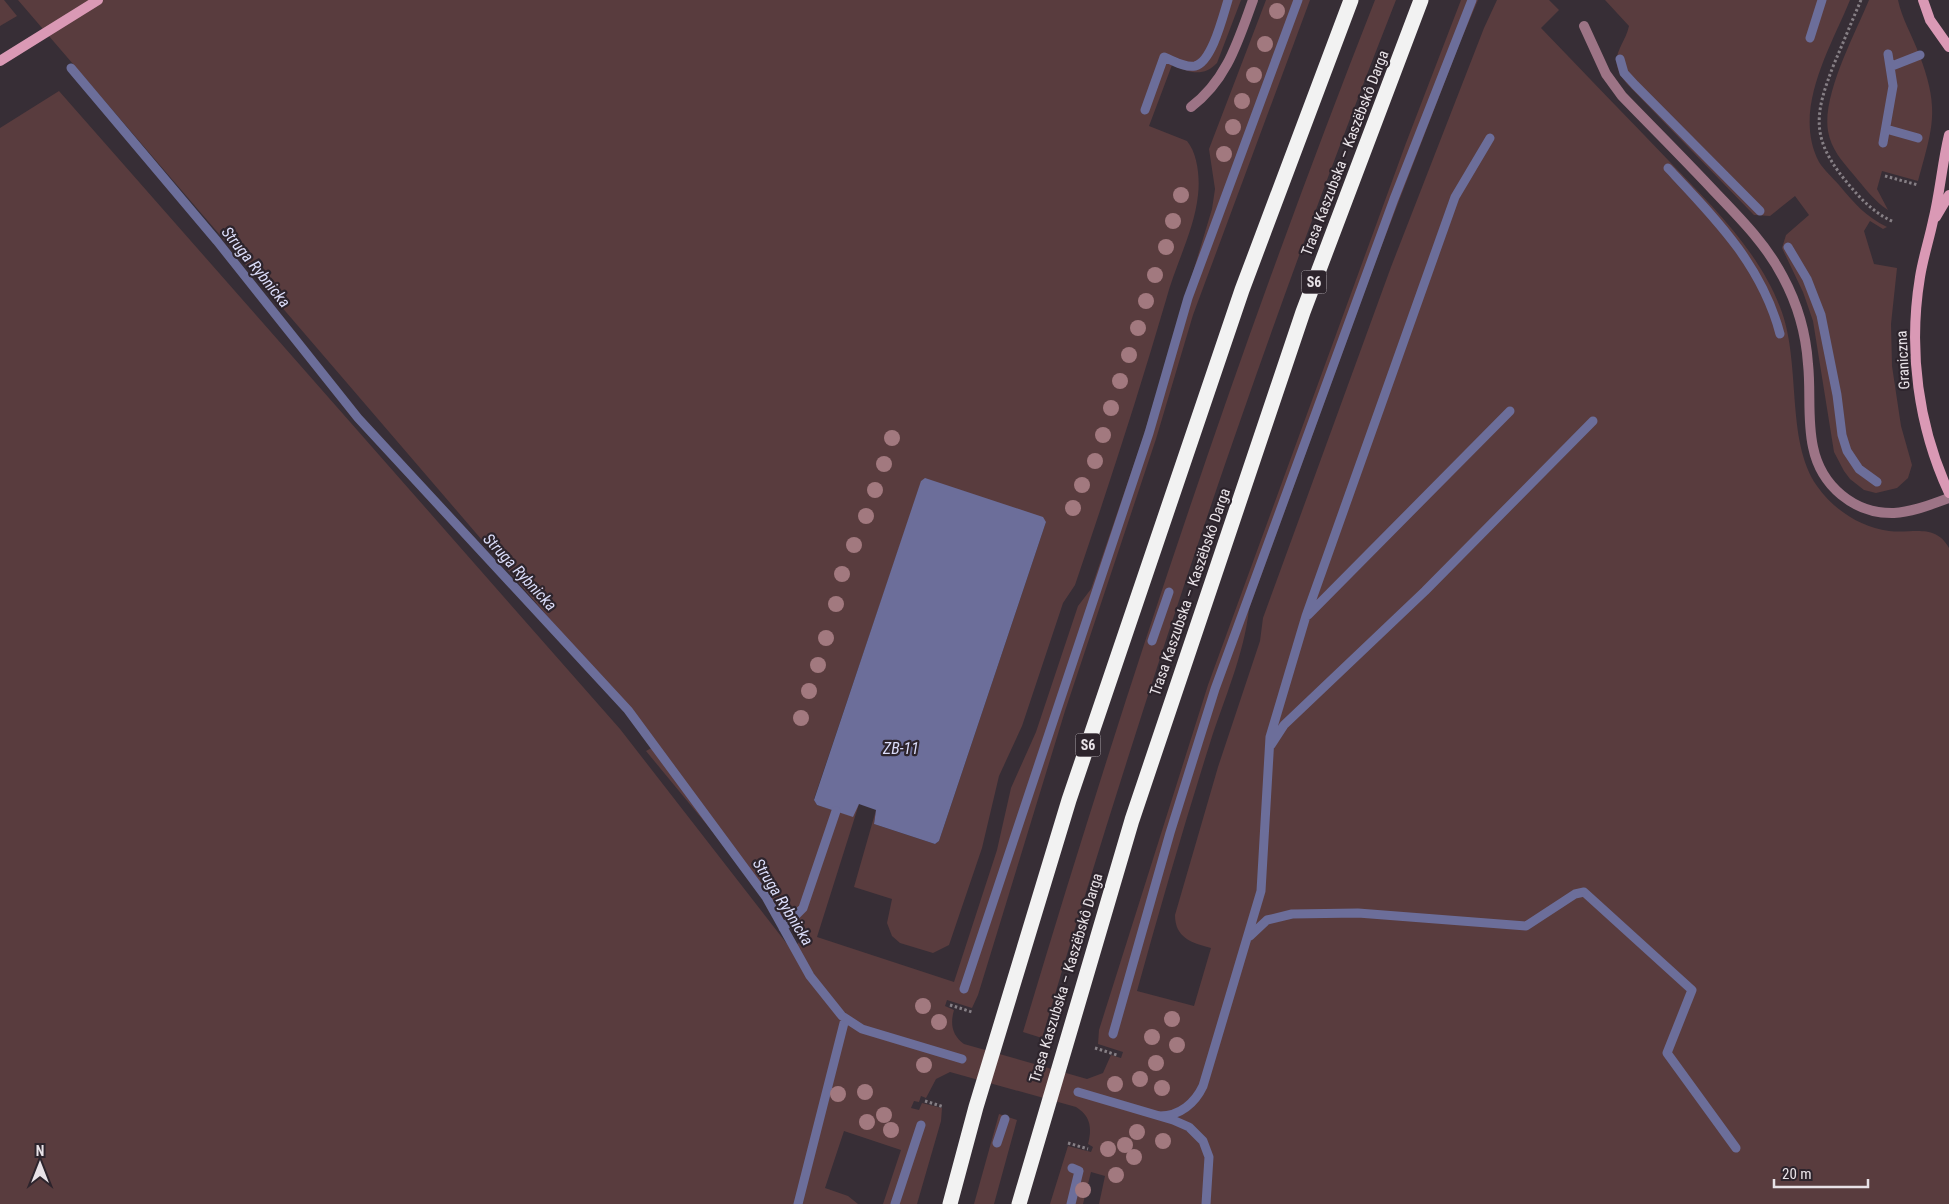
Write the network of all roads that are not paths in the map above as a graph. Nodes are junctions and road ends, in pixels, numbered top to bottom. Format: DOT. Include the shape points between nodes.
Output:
graph roads {
  1 [pos="98,0"];
  2 [pos="1254,0"];
  3 [pos="1351,0"];
  4 [pos="1421,0"];
  5 [pos="1923,0"];
  6 [pos="1584,26"];
  7 [pos="1949,47"];
  8 [pos="0,61"];
  9 [pos="1191,107"];
  10 [pos="1949,135"];
  11 [pos="1949,195"];
  12 [pos="1933,222"];
  13 [pos="1949,493"];
  14 [pos="1949,498"];
  15 [pos="950,1204"];
  16 [pos="1019,1204"];
  1 -- 8 [label="main road"];
  2 -- 9 [label="lane" via="1230,62 1216,84"];
  3 -- 15 [label="highway, S6" via="1242,290 1069,800"];
  4 -- 16 [label="highway, Trasa Kaszubska – Kaszëbskô Darga / S6" via="1303,312 1132,820"];
  5 -- 7 [label="main road" via="1930,20"];
  6 -- 14 [label="lane" via="1606,74 1622,96 1755,234 1784,277 1798,312 1806,346 1813,448 1830,484 1842,497 1876,511 1894,513"];
  10 -- 12 [label="main road, Graniczna"];
  11 -- 12 [label="main road, Graniczna"];
  12 -- 13 [label="main road, Graniczna" via="1920,276 1915,352 1926,427"];
}
